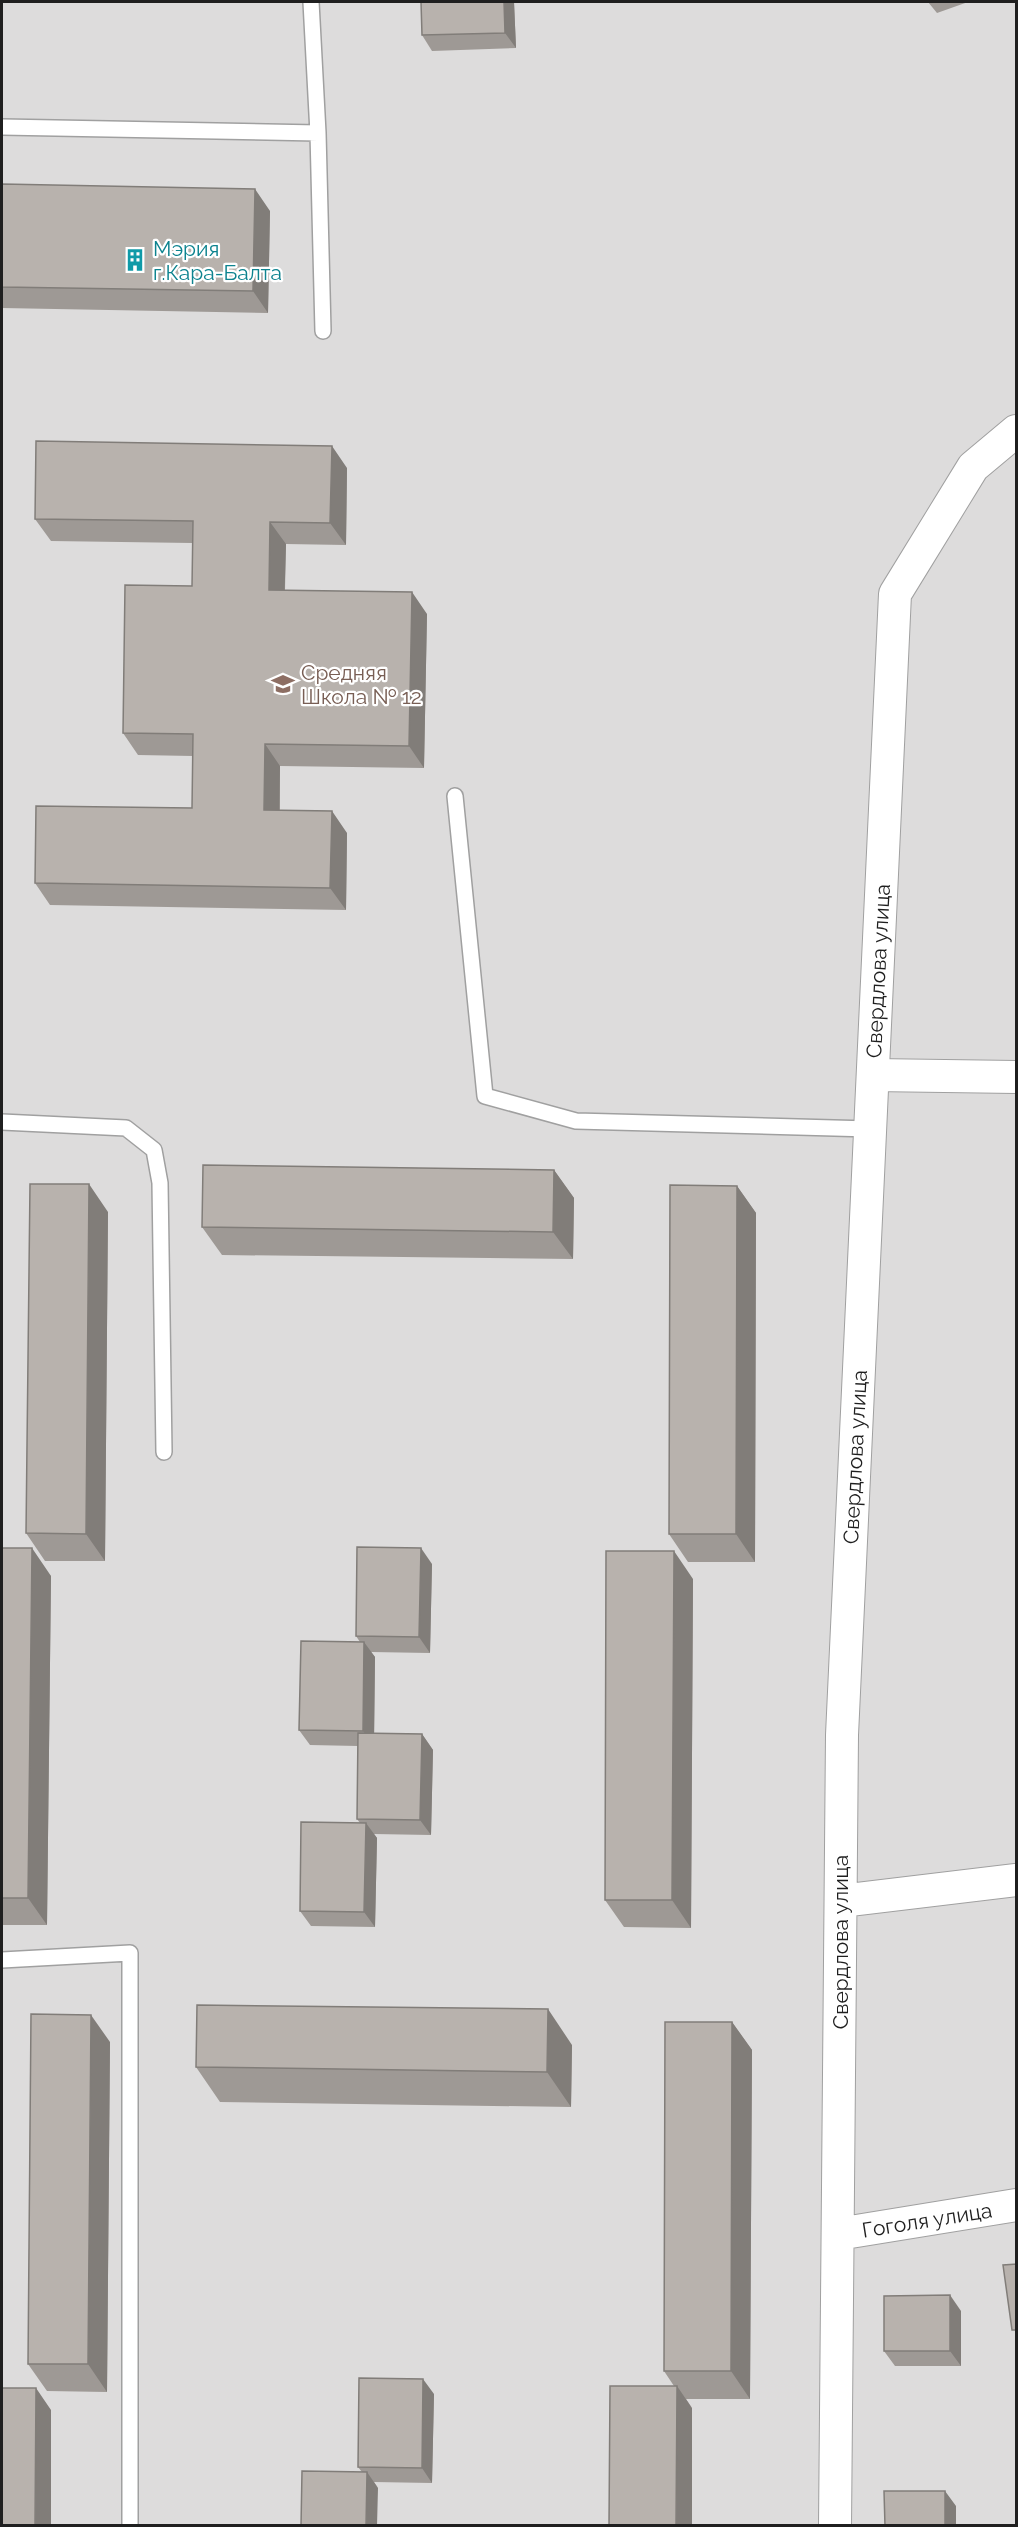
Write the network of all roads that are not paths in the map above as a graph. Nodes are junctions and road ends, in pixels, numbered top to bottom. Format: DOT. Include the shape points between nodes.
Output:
graph roads {
  1 [pos="311,2"];
  2 [pos="2,127"];
  3 [pos="318,133"];
  4 [pos="323,331"];
  5 [pos="1017,431"];
  6 [pos="455,796"];
  7 [pos="873,1075"];
  8 [pos="1017,1077"];
  9 [pos="2,1122"];
  10 [pos="870,1129"];
  11 [pos="164,1452"];
  12 [pos="1017,1880"];
  13 [pos="841,1901"];
  14 [pos="2,1960"];
  15 [pos="1017,2205"];
  16 [pos="838,2234"];
  17 [pos="130,2526"];
  18 [pos="835,2526"];
  1 -- 3 [label="lane"];
  2 -- 3 [label="lane"];
  3 -- 4 [label="lane"];
  5 -- 7 [label="street, Свердлова улица" via="974,467 895,594"];
  6 -- 10 [label="lane" via="485,1096 576,1121"];
  7 -- 8 [label="street"];
  7 -- 10 [label="street, Свердлова улица"];
  9 -- 11 [label="lane" via="126,1128 154,1150 160,1183"];
  10 -- 13 [label="street, Свердлова улица" via="842,1735"];
  12 -- 13 [label="street"];
  13 -- 16 [label="street, Свердлова улица"];
  14 -- 17 [label="lane" via="130,1953"];
  15 -- 16 [label="street, Гоголя улица"];
  16 -- 18 [label="street, Свердлова улица"];
}
